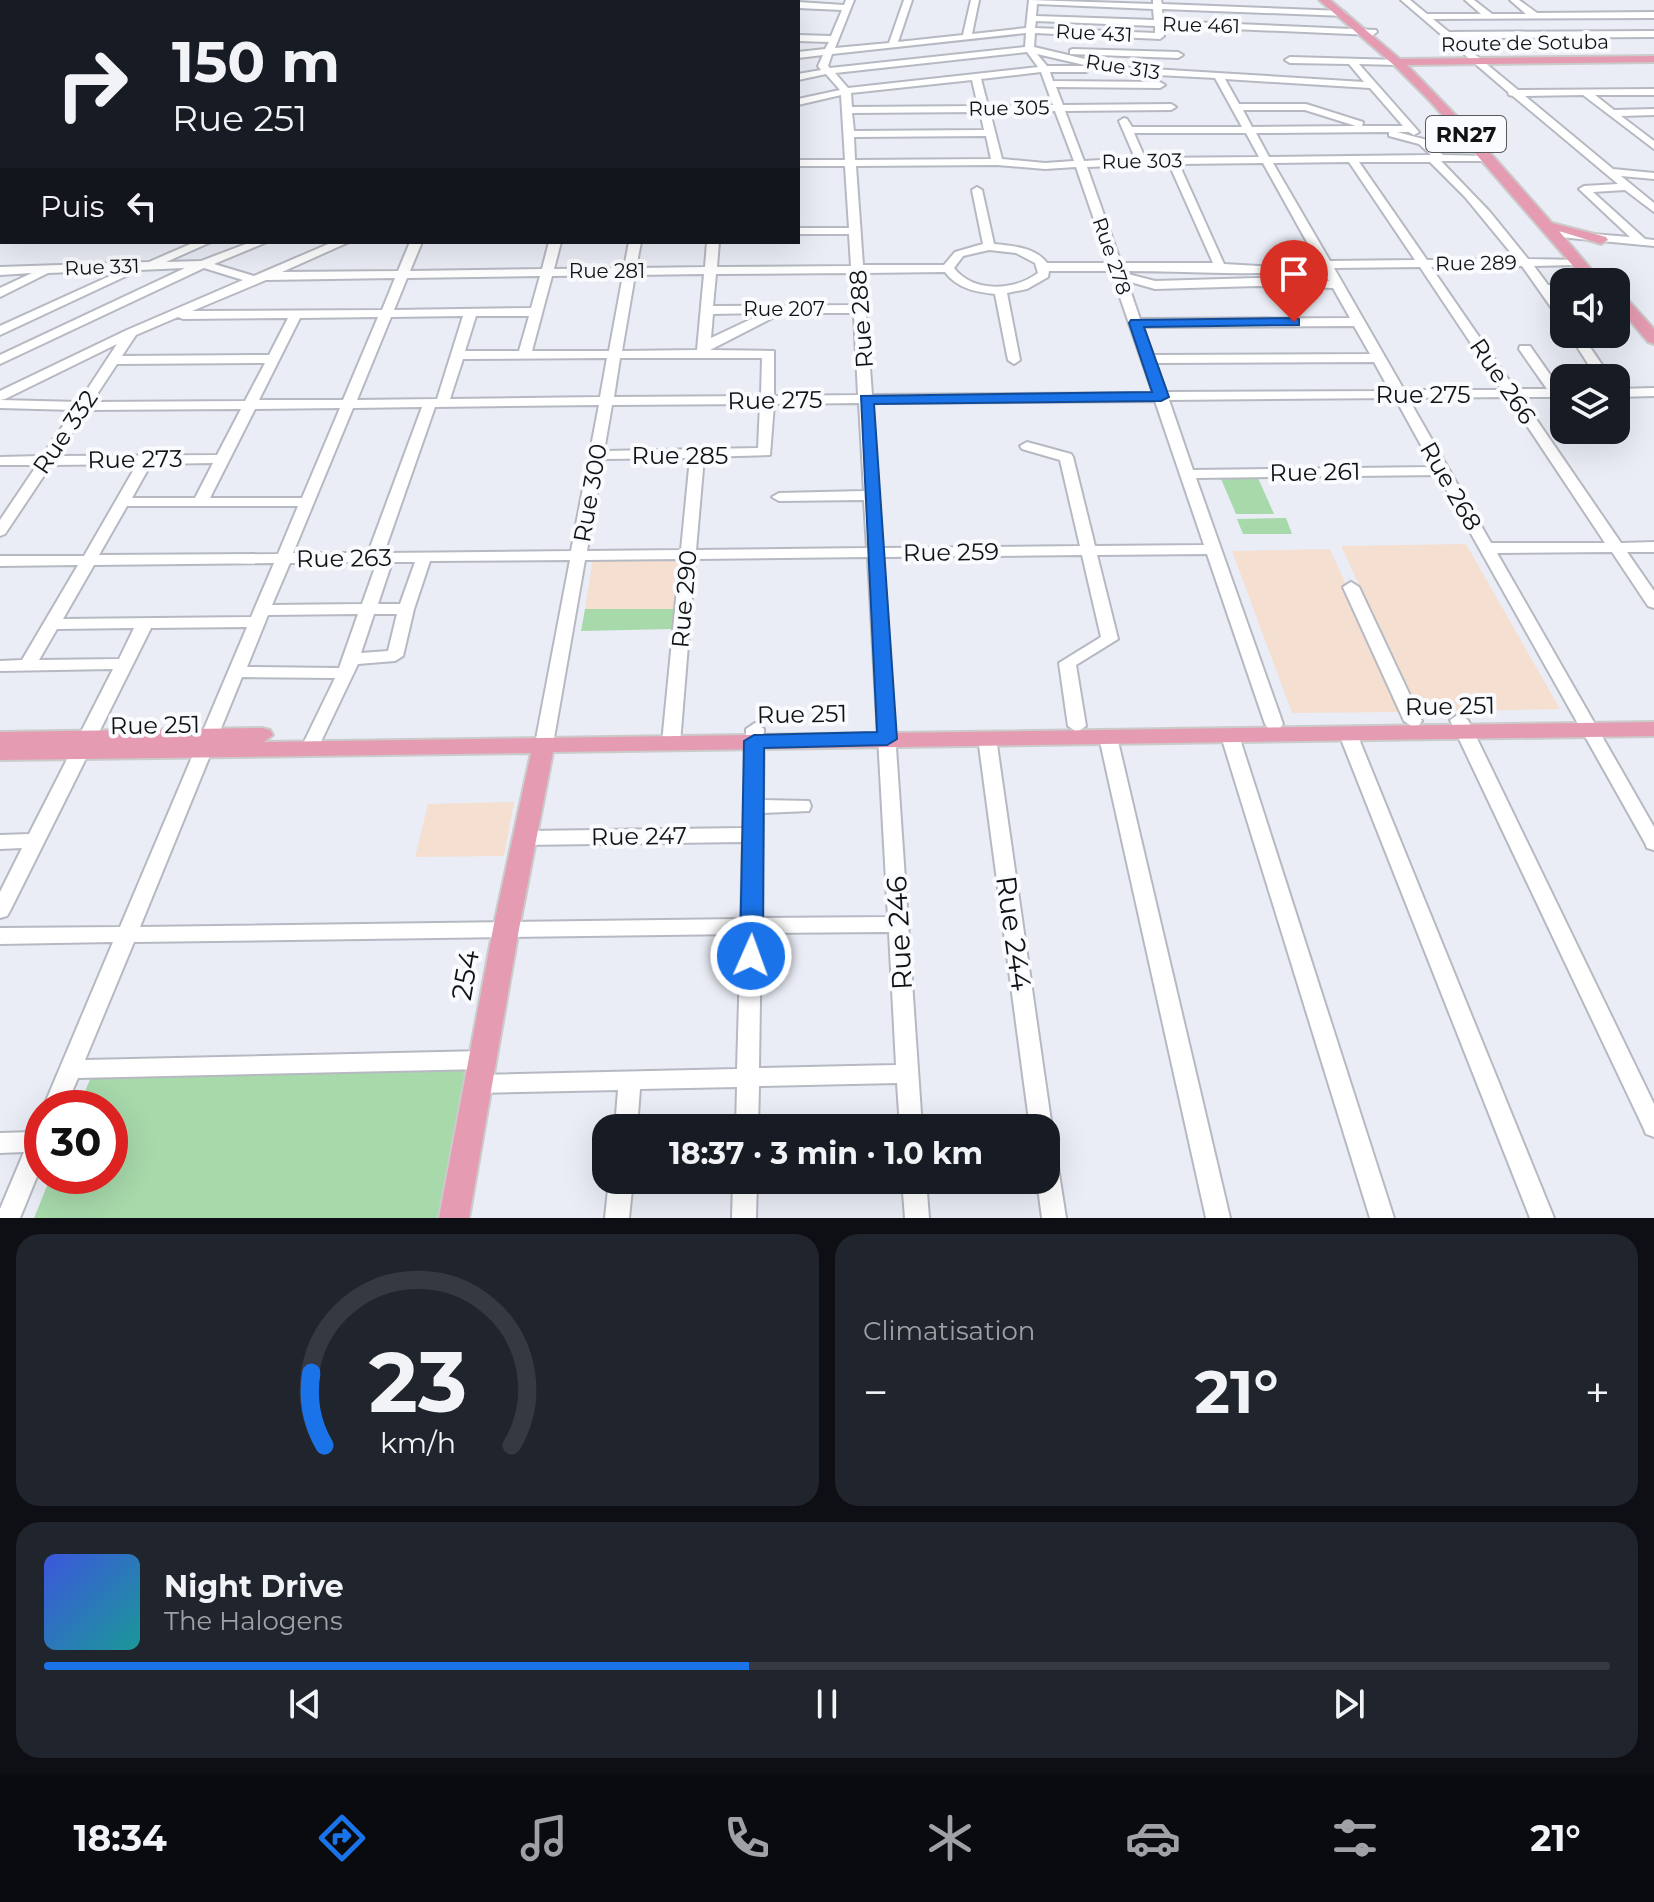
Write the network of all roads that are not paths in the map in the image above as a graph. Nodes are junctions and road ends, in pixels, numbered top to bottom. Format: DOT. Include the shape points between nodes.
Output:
graph roads {
  1 [pos="908,0"];
  2 [pos="975,0"];
  3 [pos="1033,0"];
  4 [pos="1324,0"];
  5 [pos="1334,0"];
  6 [pos="1405,0"];
  7 [pos="1469,0"];
  8 [pos="1514,0"];
  9 [pos="1088,2"];
  10 [pos="1118,2"];
  11 [pos="1158,3"];
  12 [pos="848,4"];
  13 [pos="1214,4"];
  14 [pos="800,5"];
  15 [pos="1603,8"];
  16 [pos="1343,14"];
  17 [pos="1612,15"];
  18 [pos="1654,15"];
  19 [pos="1489,16"];
  20 [pos="1535,16"];
  21 [pos="1425,17"];
  22 [pos="1030,18"];
  23 [pos="1159,24"];
  24 [pos="1029,30"];
  25 [pos="1368,32"];
  26 [pos="1654,34"];
  27 [pos="1447,35"];
  28 [pos="967,36"];
  29 [pos="800,38"];
  30 [pos="834,39"];
  31 [pos="893,43"];
  32 [pos="1034,50"];
  33 [pos="829,51"];
  34 [pos="800,55"];
  35 [pos="1178,55"];
  36 [pos="1290,60"];
  37 [pos="1351,61"];
  38 [pos="1654,61"];
  39 [pos="1478,62"];
  40 [pos="1402,63"];
  41 [pos="1044,69"];
  42 [pos="1119,70"];
  43 [pos="828,71"];
  44 [pos="1154,73"];
  45 [pos="976,76"];
  46 [pos="800,77"];
  47 [pos="1219,77"];
  48 [pos="1049,84"];
  49 [pos="1160,85"];
  50 [pos="1372,85"];
  51 [pos="846,91"];
  52 [pos="1585,92"];
  53 [pos="1654,92"];
  54 [pos="1512,93"];
  55 [pos="800,102"];
  56 [pos="1171,107"];
  57 [pos="1235,107"];
  58 [pos="1059,108"];
  59 [pos="1119,108"];
  60 [pos="984,109"];
  61 [pos="847,110"];
  62 [pos="1654,112"];
  63 [pos="1611,113"];
  64 [pos="1375,128"];
  65 [pos="1248,129"];
  66 [pos="1411,129"];
  67 [pos="1128,130"];
  68 [pos="1182,130"];
  69 [pos="990,133"];
  70 [pos="848,134"];
  71 [pos="1641,136"];
  72 [pos="1654,136"];
  73 [pos="1423,142"];
  74 [pos="1654,146"];
  75 [pos="1437,158"];
  76 [pos="1486,158"];
  77 [pos="1352,159"];
  78 [pos="1172,160"];
  79 [pos="1265,160"];
  80 [pos="1141,161"];
  81 [pos="997,162"];
  82 [pos="800,163"];
  83 [pos="850,163"];
  84 [pos="1080,163"];
  85 [pos="1609,172"];
  86 [pos="1654,176"];
  87 [pos="1628,187"];
  88 [pos="977,190"];
  89 [pos="1652,206"];
  90 [pos="800,231"];
  91 [pos="855,231"];
  92 [pos="1557,232"];
  93 [pos="1601,240"];
  94 [pos="1650,243"];
  95 [pos="200,244"];
  96 [pos="256,244"];
  97 [pos="338,244"];
  98 [pos="415,244"];
  99 [pos="554,244"];
  100 [pos="635,244"];
  101 [pos="713,244"];
  102 [pos="989,247"];
  103 [pos="1577,256"];
  104 [pos="1524,262"];
  105 [pos="203,264"];
  106 [pos="1423,264"];
  107 [pos="1325,265"];
  108 [pos="143,266"];
  109 [pos="1044,267"];
  110 [pos="1220,267"];
  111 [pos="948,268"];
  112 [pos="1585,268"];
  113 [pos="1590,268"];
  114 [pos="51,269"];
  115 [pos="857,269"];
  116 [pos="630,270"];
  117 [pos="711,270"];
  118 [pos="0,271"];
  119 [pos="547,271"];
  120 [pos="403,272"];
  121 [pos="1118,272"];
  122 [pos="260,278"];
  123 [pos="1336,285"];
  124 [pos="1543,289"];
  125 [pos="1550,289"];
  126 [pos="1000,290"];
  127 [pos="0,293"];
  128 [pos="1550,298"];
  129 [pos="782,309"];
  130 [pos="860,309"];
  131 [pos="707,310"];
  132 [pos="1630,311"];
  133 [pos="471,312"];
  134 [pos="536,312"];
  135 [pos="386,313"];
  136 [pos="296,314"];
  137 [pos="174,315"];
  138 [pos="30,317"];
  139 [pos="1358,322"];
  140 [pos="1630,322"];
  141 [pos="1136,323"];
  142 [pos="63,330"];
  143 [pos="0,331"];
  144 [pos="131,333"];
  145 [pos="1654,339"];
  146 [pos="1525,349"];
  147 [pos="704,350"];
  148 [pos="1654,350"];
  149 [pos="525,354"];
  150 [pos="615,354"];
  151 [pos="458,355"];
  152 [pos="1378,358"];
  153 [pos="273,359"];
  154 [pos="1148,359"];
  155 [pos="0,360"];
  156 [pos="113,360"];
  157 [pos="1014,360"];
  158 [pos="1550,380"];
  159 [pos="1654,392"];
  160 [pos="1550,393"];
  161 [pos="1630,393"];
  162 [pos="1512,394"];
  163 [pos="1399,395"];
  164 [pos="0,396"];
  165 [pos="1161,397"];
  166 [pos="866,399"];
  167 [pos="768,400"];
  168 [pos="607,402"];
  169 [pos="436,403"];
  170 [pos="0,404"];
  171 [pos="348,404"];
  172 [pos="250,405"];
  173 [pos="83,406"];
  174 [pos="1027,446"];
  175 [pos="597,455"];
  176 [pos="697,455"];
  177 [pos="147,459"];
  178 [pos="222,459"];
  179 [pos="47,460"];
  180 [pos="0,461"];
  181 [pos="1442,471"];
  182 [pos="1188,474"];
  183 [pos="872,495"];
  184 [pos="779,497"];
  185 [pos="123,502"];
  186 [pos="307,502"];
  187 [pos="200,503"];
  188 [pos="0,505"];
  189 [pos="17,505"];
  190 [pos="0,531"];
  191 [pos="1616,547"];
  192 [pos="1654,547"];
  193 [pos="1487,548"];
  194 [pos="1214,549"];
  195 [pos="1089,550"];
  196 [pos="876,552"];
  197 [pos="688,554"];
  198 [pos="579,555"];
  199 [pos="424,557"];
  200 [pos="284,558"];
  201 [pos="380,558"];
  202 [pos="89,560"];
  203 [pos="0,561"];
  204 [pos="1351,587"];
  205 [pos="1654,603"];
  206 [pos="368,609"];
  207 [pos="406,609"];
  208 [pos="260,616"];
  209 [pos="145,623"];
  210 [pos="52,624"];
  211 [pos="125,664"];
  212 [pos="28,665"];
  213 [pos="0,666"];
  214 [pos="349,666"];
  215 [pos="236,672"];
  216 [pos="1654,719"];
  217 [pos="1413,721"];
  218 [pos="1274,724"];
  219 [pos="1586,724"];
  220 [pos="1077,726"];
  221 [pos="1462,726"];
  222 [pos="1654,729"];
  223 [pos="887,733"];
  224 [pos="1348,734"];
  225 [pos="755,735"];
  226 [pos="1230,736"];
  227 [pos="672,737"];
  228 [pos="1108,737"];
  229 [pos="545,738"];
  230 [pos="987,738"];
  231 [pos="0,739"];
  232 [pos="313,742"];
  233 [pos="205,743"];
  234 [pos="81,745"];
  235 [pos="0,753"];
  236 [pos="802,806"];
  237 [pos="755,807"];
  238 [pos="754,835"];
  239 [pos="524,838"];
  240 [pos="35,841"];
  241 [pos="0,842"];
  242 [pos="1654,843"];
  243 [pos="0,911"];
  244 [pos="900,924"];
  245 [pos="752,926"];
  246 [pos="506,929"];
  247 [pos="127,934"];
  248 [pos="0,936"];
  249 [pos="71,1069"];
  250 [pos="481,1072"];
  251 [pos="907,1074"];
  252 [pos="748,1077"];
  253 [pos="630,1082"];
  254 [pos="62,1090"];
  255 [pos="627,1114"];
  256 [pos="747,1114"];
  257 [pos="910,1114"];
  258 [pos="1039,1114"];
  259 [pos="1654,1127"];
  260 [pos="24,1141"];
  261 [pos="0,1143"];
  262 [pos="24,1180"];
  263 [pos="620,1194"];
  264 [pos="745,1194"];
  265 [pos="915,1194"];
  266 [pos="1051,1194"];
  267 [pos="8,1218"];
  268 [pos="454,1218"];
  269 [pos="617,1218"];
  270 [pos="744,1218"];
  271 [pos="917,1218"];
  272 [pos="1054,1218"];
  273 [pos="1218,1218"];
  274 [pos="1382,1218"];
  275 [pos="1542,1218"];
  1 -- 31 [label="street"];
  2 -- 28 [label="street"];
  3 -- 9 [label="street"];
  3 -- 22 [label="street"];
  4 -- 16 [label="main road, RN27"];
  5 -- 25 [label="main road, RN27"];
  6 -- 21 [label="street"];
  7 -- 19 [label="street"];
  8 -- 20 [label="street"];
  9 -- 10 [label="street"];
  10 -- 11 [label="street"];
  11 -- 13 [label="street"];
  11 -- 23 [label="street"];
  12 -- 14 [label="street"];
  12 -- 30 [label="street"];
  13 -- 16 [label="street"];
  15 -- 17 [label="street"];
  16 -- 25 [label="main road, RN27"];
  17 -- 18 [label="street"];
  17 -- 20 [label="street"];
  19 -- 20 [label="street"];
  19 -- 21 [label="street"];
  21 -- 27 [label="street"];
  22 -- 23 [label="street, Rue 461"];
  22 -- 24 [label="street"];
  23 -- 24 [label="street, Rue 431" via="1160,36"];
  23 -- 25 [label="street, Rue 461"];
  24 -- 28 [label="street, Rue 431"];
  24 -- 32 [label="street"];
  25 -- 40 [label="main road, RN27"];
  26 -- 27 [label="street"];
  27 -- 39 [label="street"];
  28 -- 31 [label="street, Rue 431"];
  29 -- 30 [label="street"];
  30 -- 33 [label="street"];
  31 -- 33 [label="street"];
  32 -- 35 [label="street"];
  32 -- 41 [label="street, Rue 278"];
  32 -- 42 [label="street, Rue 313"];
  32 -- 43 [label="street"];
  33 -- 34 [label="street"];
  33 -- 43 [label="street" via="823,66"];
  36 -- 37 [label="street"];
  37 -- 40 [label="street"];
  37 -- 50 [label="street"];
  38 -- 39 [label="main road, Route de Sotuba"];
  39 -- 40 [label="main road, Route de Sotuba"];
  39 -- 54 [label="street"];
  40 -- 76 [label="main road, RN27"];
  40 -- 92 [label="main road, RN27" via="1460,117"];
  41 -- 42 [label="street"];
  41 -- 45 [label="street"];
  41 -- 48 [label="street, Rue 278"];
  42 -- 44 [label="street, Rue 313"];
  43 -- 46 [label="street"];
  43 -- 51 [label="street"];
  44 -- 47 [label="street, Rue 313"];
  44 -- 49 [label="street"];
  45 -- 51 [label="street"];
  45 -- 60 [label="street"];
  47 -- 50 [label="street, Rue 313"];
  47 -- 57 [label="street, Rue 268"];
  48 -- 49 [label="street"];
  48 -- 58 [label="street, Rue 278"];
  49 -- 56 [label="street"];
  50 -- 66 [label="street"];
  51 -- 55 [label="street"];
  51 -- 61 [label="street, Rue 288"];
  52 -- 53 [label="street"];
  52 -- 54 [label="street"];
  52 -- 63 [label="street"];
  54 -- 85 [label="street"];
  56 -- 59 [label="street, Rue 305"];
  56 -- 68 [label="street"];
  57 -- 64 [label="street" via="1306,107"];
  57 -- 65 [label="street, Rue 268"];
  58 -- 59 [label="street, Rue 305"];
  58 -- 60 [label="street, Rue 305"];
  58 -- 84 [label="street, Rue 278"];
  59 -- 67 [label="street"];
  60 -- 61 [label="street, Rue 305"];
  60 -- 69 [label="street"];
  61 -- 70 [label="street, Rue 288"];
  62 -- 63 [label="street"];
  63 -- 71 [label="street"];
  64 -- 65 [label="street"];
  64 -- 66 [label="street"];
  64 -- 73 [label="street"];
  65 -- 68 [label="street"];
  65 -- 79 [label="street, Rue 268"];
  66 -- 73 [label="street"];
  67 -- 68 [label="street"];
  67 -- 80 [label="street"];
  69 -- 70 [label="street"];
  69 -- 81 [label="street"];
  70 -- 83 [label="street, Rue 288"];
  71 -- 72 [label="street"];
  71 -- 74 [label="street"];
  73 -- 75 [label="street"];
  75 -- 76 [label="street, Rue 303"];
  75 -- 77 [label="street, Rue 303"];
  75 -- 104 [label="street"];
  76 -- 92 [label="main road, RN27"];
  77 -- 79 [label="street, Rue 303"];
  77 -- 106 [label="street, Rue 266"];
  78 -- 79 [label="street, Rue 303"];
  78 -- 80 [label="street, Rue 303"];
  78 -- 110 [label="street"];
  79 -- 107 [label="street, Rue 268"];
  80 -- 84 [label="street, Rue 303"];
  81 -- 83 [label="street, Rue 303"];
  81 -- 84 [label="street, Rue 303"];
  82 -- 83 [label="street, Rue 303"];
  83 -- 91 [label="street, Rue 288"];
  84 -- 121 [label="street, Rue 278"];
  85 -- 86 [label="street"];
  85 -- 87 [label="street"];
  87 -- 89 [label="street"];
  87 -- 94 [label="street" via="1584,189"];
  88 -- 102 [label="street"];
  90 -- 91 [label="street"];
  91 -- 115 [label="street, Rue 288"];
  92 -- 93 [label="main road"];
  92 -- 103 [label="main road, RN27"];
  93 -- 94 [label="street"];
  93 -- 103 [label="main road" via="1585,244"];
  95 -- 108 [label="street"];
  96 -- 105 [label="street"];
  97 -- 122 [label="street"];
  98 -- 120 [label="street"];
  99 -- 119 [label="street"];
  100 -- 116 [label="street, Rue 300"];
  101 -- 117 [label="street"];
  102 -- 109 [label="street" via="1031,255"];
  102 -- 111 [label="street" via="960,253"];
  103 -- 104 [label="street, Rue 289"];
  103 -- 112 [label="main road, RN27"];
  103 -- 113 [label="main road, RN27"];
  104 -- 106 [label="street, Rue 289"];
  104 -- 124 [label="street"];
  105 -- 108 [label="street, Rue 331"];
  105 -- 122 [label="street"];
  105 -- 142 [label="street"];
  106 -- 107 [label="street"];
  106 -- 162 [label="street, Rue 266"];
  107 -- 110 [label="street" via="1275,271"];
  107 -- 123 [label="street, Rue 268"];
  108 -- 114 [label="street, Rue 331"];
  108 -- 138 [label="street"];
  109 -- 121 [label="street"];
  109 -- 126 [label="street" via="1044,274 1028,285"];
  110 -- 121 [label="street"];
  111 -- 115 [label="street, Rue 281"];
  111 -- 126 [label="street" via="958,280"];
  114 -- 118 [label="street, Rue 331"];
  114 -- 127 [label="street"];
  115 -- 117 [label="street, Rue 281"];
  115 -- 130 [label="street, Rue 288"];
  116 -- 117 [label="street, Rue 281"];
  116 -- 119 [label="street, Rue 281"];
  116 -- 150 [label="street, Rue 300"];
  117 -- 131 [label="street"];
  119 -- 120 [label="street, Rue 281"];
  119 -- 134 [label="street"];
  120 -- 122 [label="street, Rue 281"];
  120 -- 135 [label="street"];
  121 -- 123 [label="street" via="1155,285"];
  121 -- 141 [label="street, Rue 278"];
  122 -- 137 [label="street"];
  123 -- 139 [label="street, Rue 268"];
  124 -- 125 [label="street"];
  124 -- 128 [label="street"];
  126 -- 157 [label="street"];
  129 -- 130 [label="street, Rue 207"];
  129 -- 131 [label="street, Rue 207"];
  129 -- 147 [label="street"];
  130 -- 166 [label="street, Rue 288"];
  131 -- 147 [label="street"];
  132 -- 145 [label="main road"];
  133 -- 134 [label="street"];
  133 -- 135 [label="street"];
  133 -- 151 [label="street"];
  134 -- 149 [label="street"];
  135 -- 136 [label="street"];
  135 -- 171 [label="street"];
  136 -- 137 [label="street"];
  136 -- 153 [label="street"];
  137 -- 144 [label="street"];
  138 -- 142 [label="street"];
  138 -- 143 [label="street"];
  139 -- 141 [label="street"];
  139 -- 152 [label="street, Rue 268"];
  140 -- 148 [label="main road"];
  141 -- 154 [label="street, Rue 278"];
  142 -- 155 [label="street"];
  144 -- 156 [label="street, Rue 332"];
  144 -- 164 [label="street"];
  146 -- 158 [label="street"];
  147 -- 150 [label="street"];
  147 -- 167 [label="street" via="767,352"];
  149 -- 150 [label="street"];
  149 -- 151 [label="street"];
  150 -- 168 [label="street, Rue 300"];
  151 -- 169 [label="street"];
  152 -- 154 [label="street"];
  152 -- 163 [label="street, Rue 268"];
  153 -- 156 [label="street"];
  153 -- 172 [label="street"];
  154 -- 165 [label="street, Rue 278"];
  156 -- 173 [label="street, Rue 332"];
  159 -- 161 [label="street"];
  160 -- 162 [label="street, Rue 275"];
  162 -- 163 [label="street, Rue 275"];
  162 -- 191 [label="street, Rue 266"];
  163 -- 165 [label="street, Rue 275"];
  163 -- 181 [label="street, Rue 268"];
  165 -- 166 [label="street, Rue 275"];
  165 -- 182 [label="street, Rue 278"];
  166 -- 167 [label="street, Rue 275"];
  166 -- 183 [label="street, Rue 288"];
  167 -- 168 [label="street, Rue 275"];
  167 -- 176 [label="street, Rue 285" via="763,454"];
  168 -- 169 [label="street, Rue 275"];
  168 -- 175 [label="street, Rue 300"];
  169 -- 171 [label="street, Rue 275"];
  169 -- 201 [label="street"];
  170 -- 173 [label="street, Rue 275"];
  171 -- 172 [label="street, Rue 275"];
  171 -- 186 [label="street"];
  172 -- 173 [label="street, Rue 275"];
  172 -- 178 [label="street"];
  173 -- 179 [label="street, Rue 332"];
  174 -- 195 [label="street" via="1066,457"];
  175 -- 176 [label="street, Rue 285"];
  175 -- 198 [label="street, Rue 300"];
  176 -- 197 [label="street, Rue 290"];
  177 -- 178 [label="street, Rue 273"];
  177 -- 179 [label="street, Rue 273"];
  177 -- 185 [label="street"];
  178 -- 187 [label="street"];
  179 -- 180 [label="street, Rue 273"];
  179 -- 189 [label="street, Rue 332"];
  181 -- 182 [label="street, Rue 261"];
  181 -- 193 [label="street, Rue 268"];
  182 -- 194 [label="street, Rue 278"];
  183 -- 184 [label="street"];
  183 -- 196 [label="street, Rue 288"];
  185 -- 187 [label="street"];
  185 -- 202 [label="street"];
  186 -- 187 [label="street"];
  186 -- 200 [label="street"];
  188 -- 189 [label="street"];
  189 -- 190 [label="street, Rue 332"];
  191 -- 192 [label="street"];
  191 -- 193 [label="street"];
  191 -- 205 [label="street, Rue 266"];
  193 -- 219 [label="street, Rue 268"];
  194 -- 195 [label="street, Rue 259"];
  194 -- 218 [label="street, Rue 278"];
  195 -- 196 [label="street, Rue 259"];
  195 -- 220 [label="street" via="1110,639 1067,663"];
  196 -- 197 [label="street, Rue 259"];
  196 -- 223 [label="street, Rue 288"];
  197 -- 198 [label="street, Rue 263"];
  197 -- 227 [label="street, Rue 290"];
  198 -- 199 [label="street, Rue 263"];
  198 -- 229 [label="street, Rue 300"];
  199 -- 201 [label="street, Rue 263"];
  199 -- 207 [label="street"];
  200 -- 201 [label="street, Rue 263"];
  200 -- 202 [label="street, Rue 263"];
  200 -- 208 [label="street"];
  201 -- 206 [label="street"];
  202 -- 203 [label="street, Rue 263"];
  202 -- 210 [label="street"];
  204 -- 217 [label="street"];
  206 -- 207 [label="street"];
  206 -- 208 [label="street"];
  206 -- 214 [label="street"];
  207 -- 214 [label="street" via="395,656"];
  208 -- 209 [label="street"];
  208 -- 215 [label="street"];
  209 -- 210 [label="street"];
  209 -- 211 [label="street"];
  210 -- 212 [label="street"];
  211 -- 212 [label="street"];
  211 -- 234 [label="street"];
  212 -- 213 [label="street"];
  214 -- 215 [label="street"];
  214 -- 232 [label="street"];
  215 -- 233 [label="street"];
  216 -- 219 [label="main road, Rue 251"];
  217 -- 218 [label="main road, Rue 251"];
  217 -- 221 [label="main road, Rue 251"];
  218 -- 220 [label="main road, Rue 251"];
  219 -- 221 [label="main road, Rue 251"];
  219 -- 222 [label="main road, Rue 251"];
  219 -- 242 [label="street, Rue 268"];
  220 -- 223 [label="main road, Rue 251"];
  221 -- 224 [label="main road, Rue 251"];
  221 -- 259 [label="street"];
  223 -- 225 [label="main road, Rue 251"];
  223 -- 230 [label="main road, Rue 251"];
  223 -- 244 [label="street, Rue 246"];
  224 -- 226 [label="main road, Rue 251"];
  224 -- 275 [label="street"];
  225 -- 227 [label="main road, Rue 251"];
  225 -- 237 [label="street"];
  226 -- 228 [label="main road, Rue 251"];
  226 -- 274 [label="street"];
  227 -- 229 [label="main road, Rue 251"];
  228 -- 230 [label="main road, Rue 251"];
  228 -- 273 [label="street"];
  229 -- 232 [label="main road, Rue 251"];
  229 -- 239 [label="main road, 254"];
  230 -- 258 [label="street, Rue 244"];
  231 -- 234 [label="main road, Rue 251"];
  232 -- 233 [label="main road, Rue 251"];
  233 -- 234 [label="main road, Rue 251"];
  233 -- 247 [label="street"];
  234 -- 235 [label="main road, Rue 251"];
  234 -- 240 [label="street"];
  236 -- 237 [label="street"];
  237 -- 238 [label="street"];
  238 -- 239 [label="street, Rue 247"];
  238 -- 245 [label="street"];
  239 -- 246 [label="main road, 254"];
  240 -- 241 [label="street"];
  240 -- 243 [label="street"];
  244 -- 245 [label="street"];
  244 -- 251 [label="street, Rue 246"];
  245 -- 246 [label="street"];
  245 -- 252 [label="street"];
  246 -- 247 [label="street"];
  246 -- 250 [label="main road, 254"];
  247 -- 248 [label="street"];
  247 -- 249 [label="street"];
  249 -- 250 [label="street"];
  249 -- 254 [label="street"];
  250 -- 253 [label="street"];
  250 -- 268 [label="main road, 254"];
  251 -- 252 [label="street"];
  251 -- 257 [label="street, Rue 246"];
  252 -- 253 [label="street"];
  252 -- 256 [label="street"];
  253 -- 255 [label="street"];
  260 -- 261 [label="street"];
  262 -- 267 [label="street"];
  263 -- 269 [label="street"];
  264 -- 270 [label="street"];
  265 -- 271 [label="street"];
  266 -- 272 [label="street"];
}
